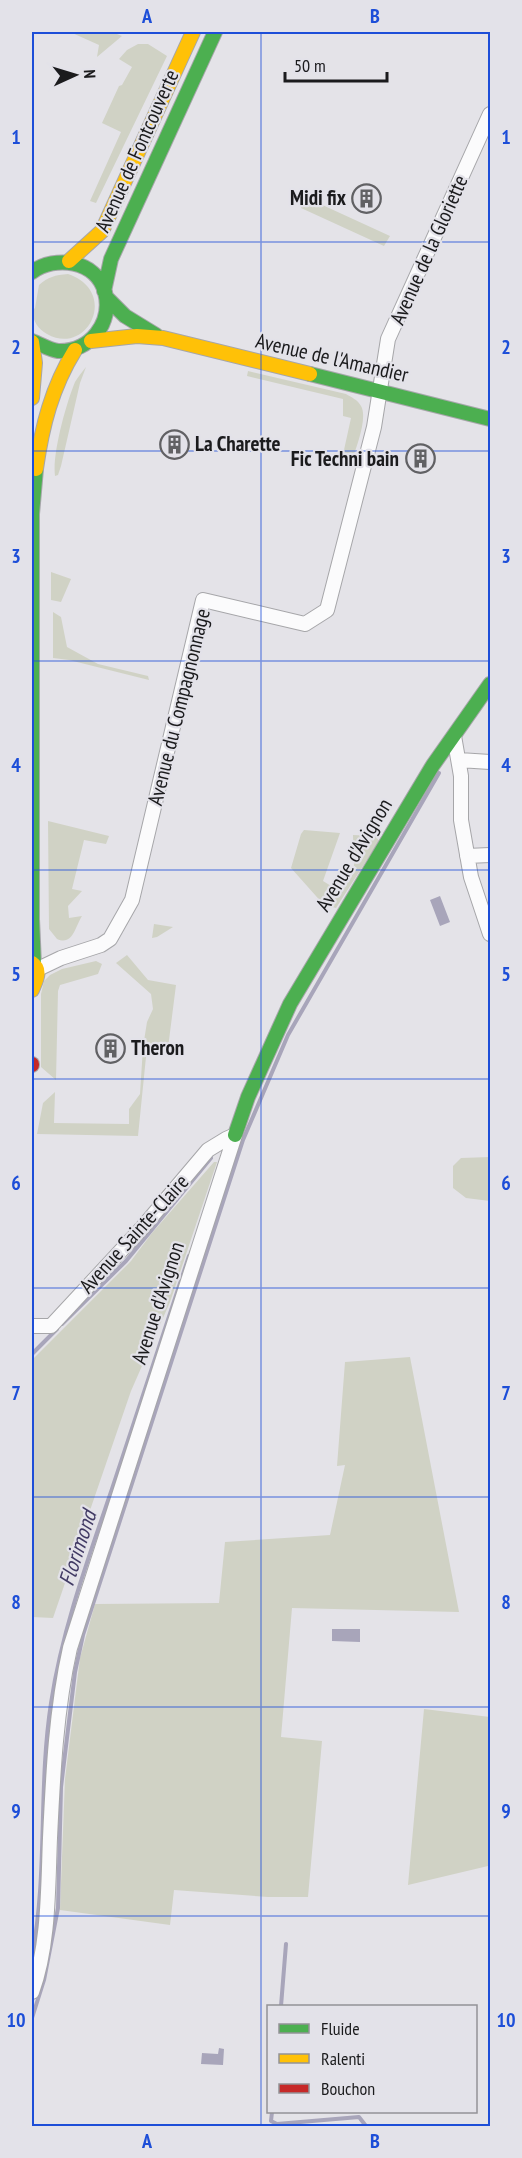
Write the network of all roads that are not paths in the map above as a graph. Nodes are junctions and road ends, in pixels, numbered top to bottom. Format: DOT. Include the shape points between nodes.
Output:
graph roads {
  1 [pos="193,32"];
  2 [pos="215,32"];
  3 [pos="490,114"];
  4 [pos="69,261"];
  5 [pos="32,272"];
  6 [pos="105,294"];
  7 [pos="163,338"];
  8 [pos="32,341"];
  9 [pos="91,341"];
  10 [pos="75,350"];
  11 [pos="379,390"];
  12 [pos="32,398"];
  13 [pos="490,419"];
  14 [pos="490,684"];
  15 [pos="454,736"];
  16 [pos="459,760"];
  17 [pos="490,762"];
  18 [pos="490,855"];
  19 [pos="467,856"];
  20 [pos="490,934"];
  21 [pos="34,966"];
  22 [pos="33,992"];
  23 [pos="235,1136"];
  24 [pos="32,1326"];
  25 [pos="32,1992"];
  1 -- 4 [label="main road, Avenue de Fontcouverte" via="102,231"];
  2 -- 6 [label="main road, Avenue de Fontcouverte" via="111,259"];
  3 -- 11 [label="street, Avenue de la Gloriette" via="388,339"];
  4 -- 5 [label="main road" via="48,262"];
  4 -- 6 [label="main road, Avenue de l'Amandier" via="91,271"];
  6 -- 7 [label="main road, Avenue de l'Amandier" via="124,316"];
  6 -- 9 [label="main road, Avenue de Fontcouverte" via="105,321"];
  7 -- 9 [label="main road, Avenue de l'Amandier" via="137,336"];
  7 -- 11 [label="main road, Avenue de l'Amandier"];
  8 -- 10 [label="main road" via="45,349"];
  8 -- 12 [label="main road" via="36,353"];
  9 -- 10 [label="main road"];
  10 -- 21 [label="main road" via="52,391 34,479"];
  11 -- 13 [label="main road, Avenue de l'Amandier"];
  11 -- 21 [label="street, Avenue du Compagnonnage" via="374,427 327,610 305,624 203,600 132,900 110,939"];
  14 -- 15 [label="main road, Avenue d'Avignon"];
  15 -- 16 [label="street"];
  15 -- 23 [label="main road, Avenue d'Avignon" via="290,1004"];
  16 -- 17 [label="street"];
  16 -- 19 [label="street"];
  18 -- 19 [label="street"];
  19 -- 20 [label="street"];
  21 -- 22 [label="main road" via="38,979"];
  23 -- 24 [label="street, Avenue Sainte-Claire" via="208,1150 51,1326"];
  23 -- 25 [label="street, Avenue d'Avignon" via="70,1648 61,1687 54,1761 47,1908"];
}
